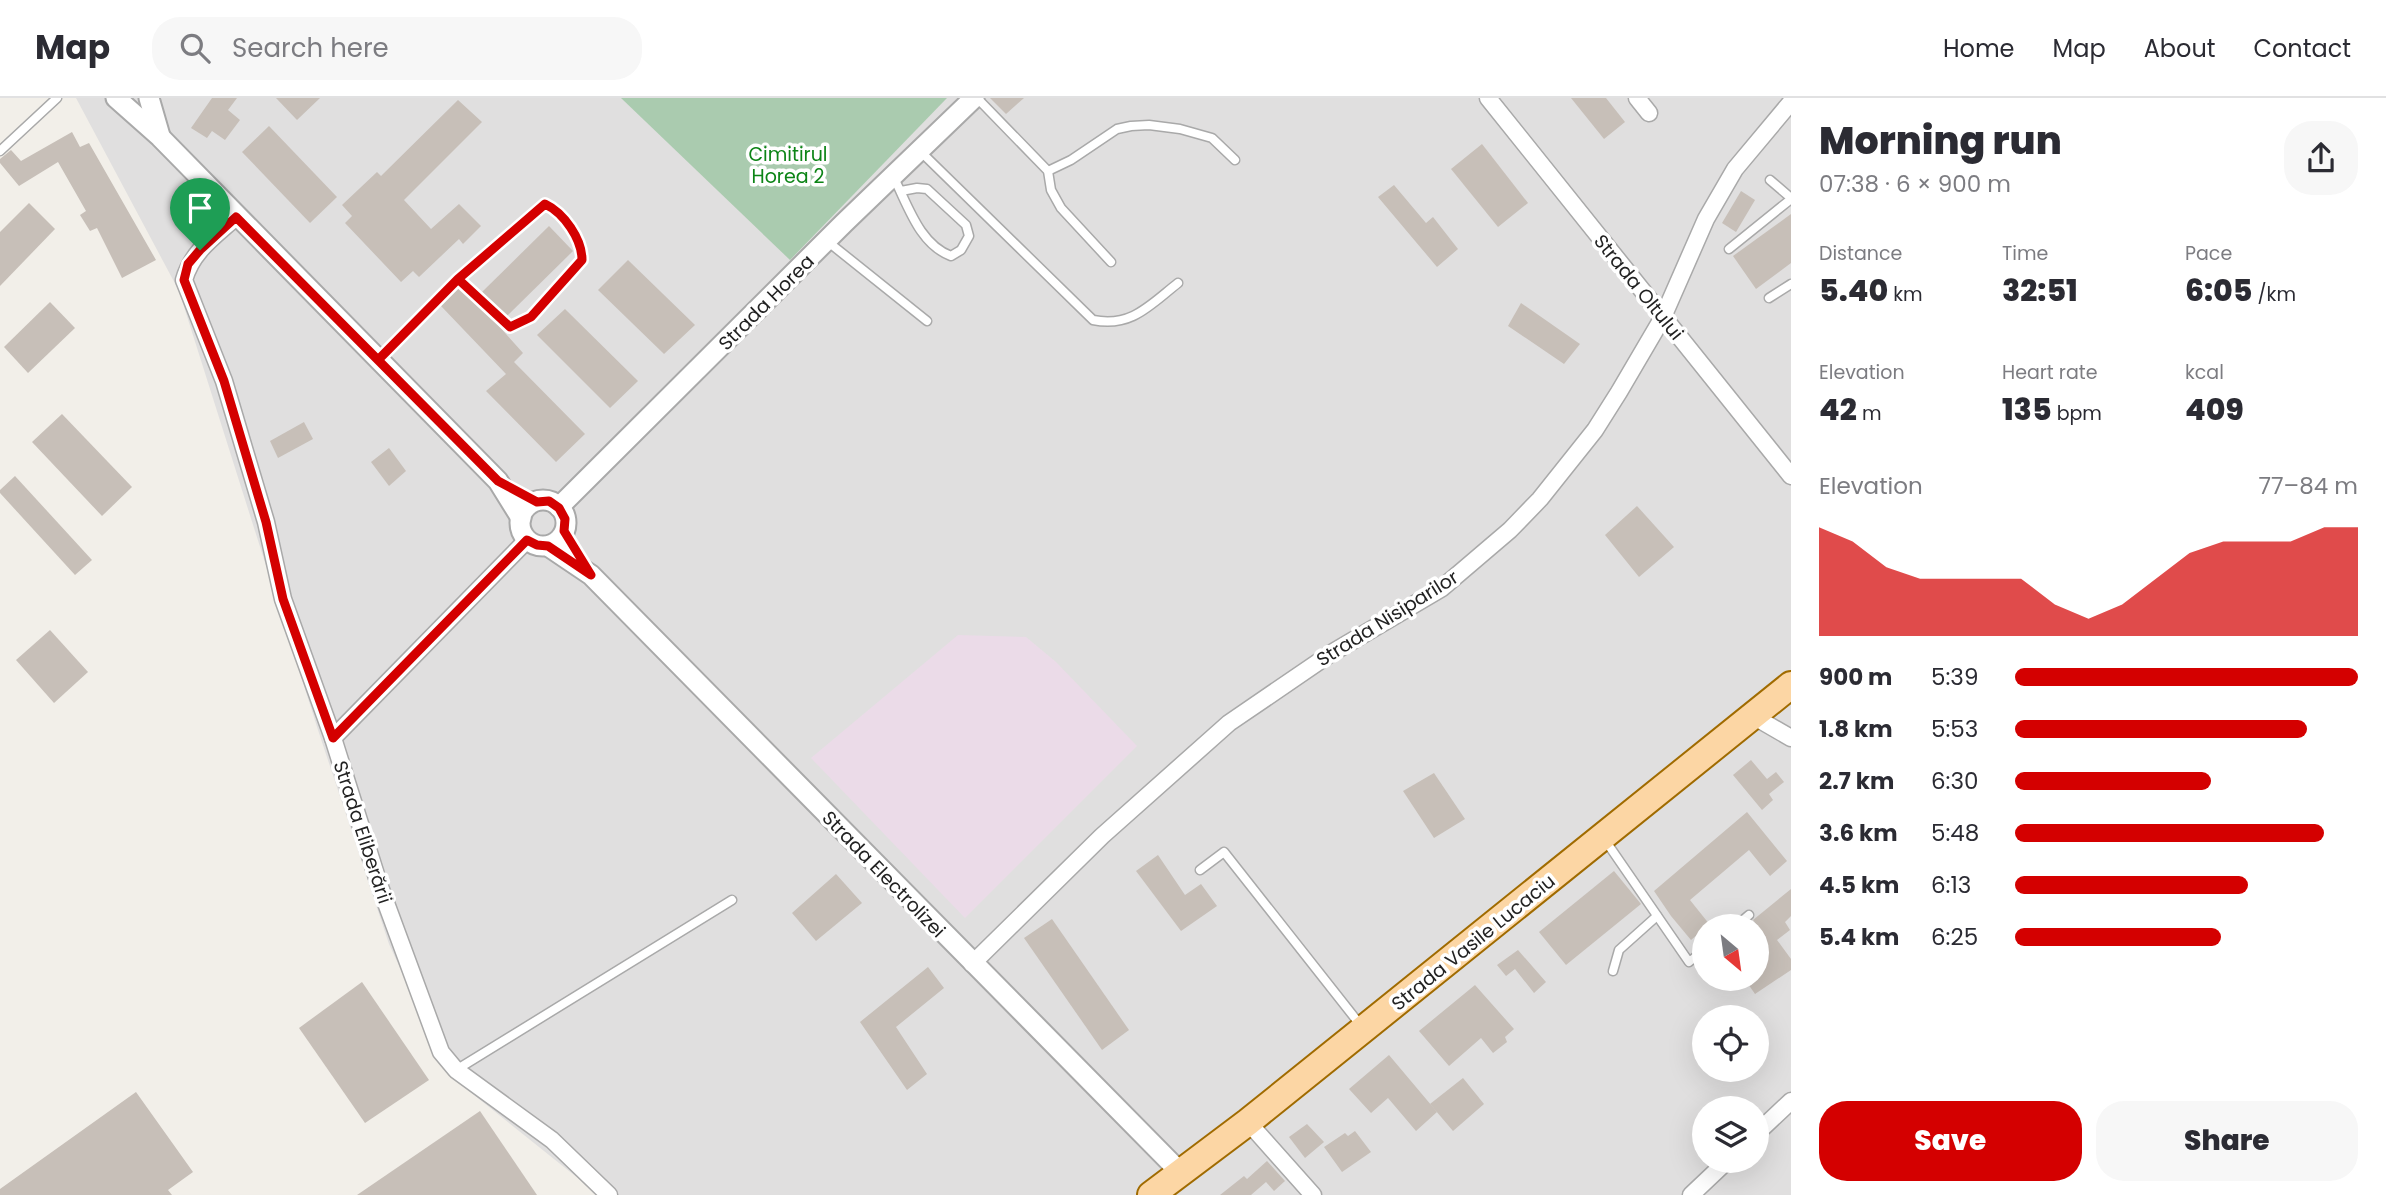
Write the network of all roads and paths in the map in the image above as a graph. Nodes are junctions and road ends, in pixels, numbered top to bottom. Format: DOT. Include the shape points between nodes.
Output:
graph roads {
  1 [pos="57,98"];
  2 [pos="116,98"];
  3 [pos="149,98"];
  4 [pos="976,98"];
  5 [pos="1488,98"];
  6 [pos="1637,98"];
  7 [pos="1791,102"];
  8 [pos="1650,113"];
  9 [pos="160,137"];
  10 [pos="0,151"];
  11 [pos="920,151"];
  12 [pos="1235,160"];
  13 [pos="1048,171"];
  14 [pos="1770,180"];
  15 [pos="897,184"];
  16 [pos="1791,199"];
  17 [pos="236,217"];
  18 [pos="827,241"];
  19 [pos="1729,248"];
  20 [pos="1111,262"];
  21 [pos="458,279"];
  22 [pos="1178,283"];
  23 [pos="1791,284"];
  24 [pos="1769,298"];
  25 [pos="1663,317"];
  26 [pos="927,321"];
  27 [pos="378,360"];
  28 [pos="1791,476"];
  29 [pos="498,481"];
  30 [pos="537,502"];
  31 [pos="559,508"];
  32 [pos="521,518"];
  33 [pos="564,531"];
  34 [pos="527,540"];
  35 [pos="548,546"];
  36 [pos="591,575"];
  37 [pos="1791,685"];
  38 [pos="1753,716"];
  39 [pos="333,738"];
  40 [pos="1791,738"];
  41 [pos="1603,837"];
  42 [pos="1200,870"];
  43 [pos="732,900"];
  44 [pos="1657,916"];
  45 [pos="1692,960"];
  46 [pos="972,964"];
  47 [pos="1613,971"];
  48 [pos="1364,1030"];
  49 [pos="456,1070"];
  50 [pos="1791,1101"];
  51 [pos="1248,1122"];
  52 [pos="1769,1122"];
  53 [pos="1180,1172"];
  54 [pos="1714,1173"];
  55 [pos="609,1195"];
  56 [pos="1151,1195"];
  57 [pos="1312,1195"];
  58 [pos="1691,1195"];
  1 -- 10 [label="lane"];
  2 -- 9 [label="street"];
  3 -- 9 [label="street"];
  4 -- 11 [label="street, Strada Horea"];
  4 -- 13 [label="lane"];
  5 -- 25 [label="street, Strada Oltului"];
  6 -- 8 [label="street"];
  7 -- 25 [label="street, Strada Nisiparilor" via="1735,169 1706,219"];
  9 -- 17 [label="street"];
  11 -- 15 [label="street, Strada Horea"];
  11 -- 22 [label="lane" via="1093,320 1126,320"];
  12 -- 13 [label="lane" via="1212,138 1149,125 1117,129"];
  13 -- 20 [label="lane" via="1061,208"];
  14 -- 16 [label="lane"];
  15 -- 15 [label="lane" via="923,235 941,253 951,256 961,250 969,236 966,225 926,189"];
  15 -- 18 [label="street, Strada Horea"];
  16 -- 19 [label="lane"];
  17 -- 27 [label="street"];
  17 -- 39 [label="street, Strada Eliberării" via="188,264 184,280 224,381 266,522 283,599"];
  18 -- 26 [label="lane"];
  18 -- 31 [label="street, Strada Horea"];
  21 -- 21 [label="lane" via="510,327 515,326 531,317 582,260 582,245 560,215 545,204"];
  21 -- 27 [label="lane"];
  23 -- 24 [label="lane"];
  25 -- 28 [label="street, Strada Oltului"];
  25 -- 46 [label="street, Strada Nisiparilor" via="1595,430 1510,530 1442,587 1330,654 1229,723 1102,835"];
  27 -- 29 [label="street"];
  29 -- 30 [label="street"];
  29 -- 32 [label="street"];
  30 -- 31 [label="street" via="549,501"];
  30 -- 32 [label="street" via="525,509"];
  31 -- 33 [label="street" via="565,519"];
  32 -- 34 [label="street"];
  33 -- 35 [label="street"];
  33 -- 36 [label="street, Strada Electrolizei"];
  34 -- 35 [label="street"];
  34 -- 39 [label="street"];
  35 -- 36 [label="street, Strada Electrolizei"];
  36 -- 46 [label="street, Strada Electrolizei"];
  37 -- 38 [label="main road, Strada Vasile Lucaciu"];
  38 -- 40 [label="street"];
  38 -- 41 [label="main road, Strada Vasile Lucaciu"];
  39 -- 49 [label="street, Strada Eliberării" via="428,1021 441,1052"];
  41 -- 44 [label="lane"];
  41 -- 48 [label="main road, Strada Vasile Lucaciu"];
  42 -- 48 [label="lane" via="1224,852"];
  43 -- 49 [label="lane"];
  44 -- 45 [label="lane" via="1689,962"];
  44 -- 47 [label="lane" via="1619,950"];
  46 -- 53 [label="street, Strada Electrolizei"];
  48 -- 51 [label="main road, Strada Vasile Lucaciu"];
  49 -- 55 [label="street, Strada Eliberării" via="552,1140"];
  50 -- 52 [label="street"];
  51 -- 53 [label="main road, Strada Vasile Lucaciu"];
  51 -- 57 [label="street"];
  53 -- 56 [label="main road, Strada Vasile Lucaciu"];
  54 -- 58 [label="street"];
}
